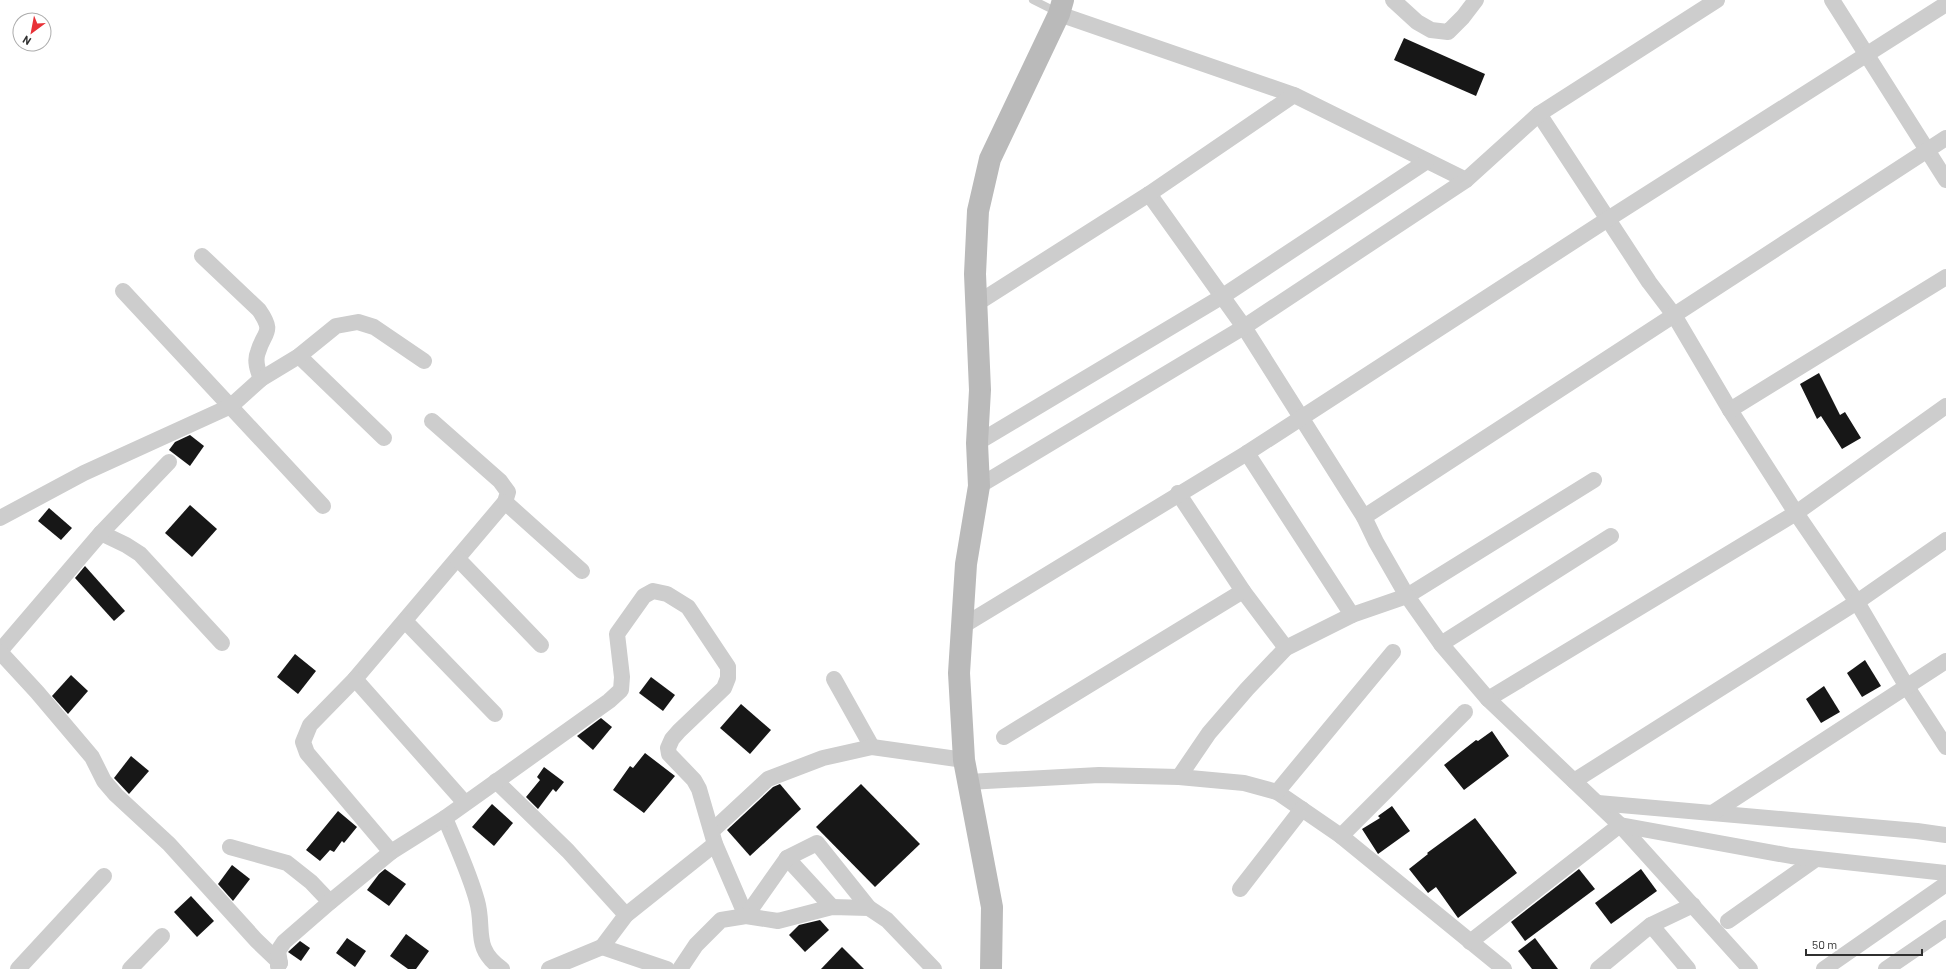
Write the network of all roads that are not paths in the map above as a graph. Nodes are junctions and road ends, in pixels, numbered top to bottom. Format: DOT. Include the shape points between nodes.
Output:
graph roads {
  1 [pos="1033,0"];
  2 [pos="1393,0"];
  3 [pos="1476,0"];
  4 [pos="1717,0"];
  5 [pos="1832,0"];
  6 [pos="1946,4"];
  7 [pos="1061,7"];
  8 [pos="1867,54"];
  9 [pos="1294,95"];
  10 [pos="1539,114"];
  11 [pos="1946,138"];
  12 [pos="1928,150"];
  13 [pos="1427,161"];
  14 [pos="1466,180"];
  15 [pos="1946,180"];
  16 [pos="1149,194"];
  17 [pos="1608,219"];
  18 [pos="202,256"];
  19 [pos="1946,277"];
  20 [pos="123,291"];
  21 [pos="1223,296"];
  22 [pos="976,304"];
  23 [pos="1674,315"];
  24 [pos="1244,327"];
  25 [pos="300,356"];
  26 [pos="424,361"];
  27 [pos="262,379"];
  28 [pos="231,406"];
  29 [pos="1946,406"];
  30 [pos="1730,410"];
  31 [pos="1301,417"];
  32 [pos="432,421"];
  33 [pos="384,438"];
  34 [pos="978,443"];
  35 [pos="1247,452"];
  36 [pos="168,462"];
  37 [pos="1594,480"];
  38 [pos="979,486"];
  39 [pos="1178,493"];
  40 [pos="505,502"];
  41 [pos="324,506"];
  42 [pos="1796,513"];
  43 [pos="1364,517"];
  44 [pos="0,518"];
  45 [pos="101,532"];
  46 [pos="1611,536"];
  47 [pos="1946,540"];
  48 [pos="458,559"];
  49 [pos="582,571"];
  50 [pos="1243,591"];
  51 [pos="1407,596"];
  52 [pos="1857,602"];
  53 [pos="1352,615"];
  54 [pos="405,622"];
  55 [pos="961,627"];
  56 [pos="222,643"];
  57 [pos="1441,644"];
  58 [pos="541,645"];
  59 [pos="1286,648"];
  60 [pos="0,652"];
  61 [pos="1393,652"];
  62 [pos="1946,661"];
  63 [pos="355,679"];
  64 [pos="834,679"];
  65 [pos="1907,686"];
  66 [pos="1488,699"];
  67 [pos="1465,712"];
  68 [pos="495,714"];
  69 [pos="1004,737"];
  70 [pos="872,747"];
  71 [pos="1946,747"];
  72 [pos="964,760"];
  73 [pos="1179,777"];
  74 [pos="496,781"];
  75 [pos="1574,781"];
  76 [pos="968,782"];
  77 [pos="1277,792"];
  78 [pos="465,803"];
  79 [pos="1598,804"];
  80 [pos="1302,809"];
  81 [pos="1714,812"];
  82 [pos="445,818"];
  83 [pos="1620,825"];
  84 [pos="1946,835"];
  85 [pos="1341,836"];
  86 [pos="713,837"];
  87 [pos="230,846"];
  88 [pos="391,852"];
  89 [pos="787,858"];
  90 [pos="1816,859"];
  91 [pos="1946,873"];
  92 [pos="104,876"];
  93 [pos="1946,884"];
  94 [pos="1240,889"];
  95 [pos="330,902"];
  96 [pos="1693,905"];
  97 [pos="832,907"];
  98 [pos="869,908"];
  99 [pos="626,915"];
  100 [pos="746,916"];
  101 [pos="1728,921"];
  102 [pos="1651,926"];
  103 [pos="1946,928"];
  104 [pos="162,936"];
  105 [pos="1470,942"];
  106 [pos="602,947"];
  107 [pos="278,966"];
  108 [pos="18,969"];
  109 [pos="130,969"];
  110 [pos="502,969"];
  111 [pos="549,969"];
  112 [pos="667,969"];
  113 [pos="680,969"];
  114 [pos="934,969"];
  115 [pos="991,969"];
  116 [pos="1504,969"];
  117 [pos="1598,969"];
  118 [pos="1688,969"];
  119 [pos="1750,969"];
  120 [pos="1824,969"];
  121 [pos="1886,969"];
  1 -- 7 [label="lane"];
  2 -- 3 [label="street" via="1417,22 1431,30 1448,32"];
  4 -- 10 [label="street"];
  5 -- 8 [label="street"];
  6 -- 8 [label="street"];
  7 -- 9 [label="street"];
  7 -- 22 [label="street" via="990,159 978,211"];
  8 -- 12 [label="street"];
  8 -- 17 [label="street"];
  9 -- 13 [label="street"];
  9 -- 16 [label="street"];
  10 -- 14 [label="street"];
  10 -- 17 [label="street"];
  11 -- 12 [label="street"];
  12 -- 15 [label="street"];
  12 -- 23 [label="street"];
  13 -- 14 [label="street"];
  13 -- 21 [label="street"];
  14 -- 24 [label="street"];
  16 -- 21 [label="street"];
  16 -- 22 [label="street"];
  17 -- 23 [label="street"];
  17 -- 31 [label="street"];
  18 -- 27 [label="street" via="259,310 266,320 268,333 257,352 256,366"];
  19 -- 30 [label="street"];
  20 -- 28 [label="street"];
  21 -- 24 [label="street"];
  21 -- 34 [label="street"];
  22 -- 34 [label="street" via="980,390"];
  23 -- 30 [label="street"];
  23 -- 43 [label="street"];
  24 -- 31 [label="street"];
  24 -- 38 [label="street"];
  25 -- 26 [label="street" via="336,326 358,322 374,326"];
  25 -- 27 [label="street"];
  25 -- 33 [label="street"];
  27 -- 28 [label="street"];
  28 -- 41 [label="street"];
  28 -- 44 [label="street" via="84,473"];
  29 -- 42 [label="street"];
  30 -- 42 [label="street"];
  31 -- 35 [label="street"];
  31 -- 43 [label="street"];
  32 -- 40 [label="street" via="500,481 508,492"];
  34 -- 38 [label="street"];
  35 -- 39 [label="street"];
  35 -- 53 [label="street"];
  36 -- 45 [label="street"];
  37 -- 51 [label="street"];
  38 -- 55 [label="street" via="966,564"];
  39 -- 50 [label="street"];
  39 -- 55 [label="street"];
  40 -- 48 [label="street"];
  40 -- 49 [label="street"];
  42 -- 52 [label="street"];
  42 -- 66 [label="street"];
  43 -- 51 [label="street"];
  45 -- 56 [label="street" via="140,554"];
  45 -- 60 [label="street"];
  46 -- 57 [label="street"];
  47 -- 52 [label="street"];
  48 -- 54 [label="street"];
  48 -- 58 [label="street"];
  50 -- 59 [label="street"];
  50 -- 69 [label="street"];
  51 -- 53 [label="street"];
  51 -- 57 [label="street"];
  52 -- 65 [label="street"];
  52 -- 75 [label="street"];
  53 -- 59 [label="street"];
  54 -- 63 [label="street"];
  54 -- 68 [label="street"];
  55 -- 72 [label="street" via="959,673"];
  57 -- 66 [label="street"];
  59 -- 73 [label="street" via="1208,733"];
  60 -- 107 [label="street" via="92,758 104,781 116,795 169,844"];
  61 -- 77 [label="street"];
  62 -- 65 [label="street"];
  63 -- 78 [label="street"];
  63 -- 88 [label="street" via="310,725 303,742 307,753"];
  64 -- 70 [label="street"];
  65 -- 71 [label="street"];
  65 -- 81 [label="street"];
  66 -- 75 [label="street"];
  67 -- 85 [label="street"];
  70 -- 72 [label="street"];
  70 -- 86 [label="street" via="823,758 772,777"];
  72 -- 76 [label="street"];
  73 -- 76 [label="street" via="1099,775"];
  73 -- 77 [label="street" via="1244,783"];
  74 -- 78 [label="street"];
  74 -- 86 [label="street" via="621,690 617,634 644,596 653,591 667,594 688,607 728,667 728,678 724,688 679,731 668,748 669,754 694,780"];
  74 -- 99 [label="street" via="568,850"];
  75 -- 79 [label="street"];
  76 -- 115 [label="street" via="992,907"];
  77 -- 80 [label="street"];
  78 -- 82 [label="street"];
  79 -- 81 [label="street"];
  79 -- 83 [label="street"];
  80 -- 85 [label="street"];
  80 -- 94 [label="street"];
  81 -- 84 [label="street"];
  82 -- 88 [label="street"];
  82 -- 110 [label="street" via="478,902 481,941 492,962"];
  83 -- 90 [label="street"];
  83 -- 96 [label="street"];
  83 -- 105 [label="street"];
  85 -- 105 [label="street"];
  86 -- 99 [label="street"];
  86 -- 100 [label="street"];
  87 -- 95 [label="street" via="287,864 311,882"];
  88 -- 95 [label="street"];
  89 -- 97 [label="street"];
  89 -- 98 [label="street" via="817,843"];
  89 -- 100 [label="street"];
  90 -- 91 [label="street"];
  90 -- 101 [label="street"];
  92 -- 108 [label="street"];
  93 -- 120 [label="street"];
  95 -- 107 [label="street" via="284,942 278,951"];
  96 -- 102 [label="street"];
  96 -- 119 [label="street"];
  97 -- 98 [label="street"];
  97 -- 100 [label="street" via="778,921"];
  98 -- 114 [label="street" via="887,920"];
  99 -- 106 [label="street"];
  100 -- 113 [label="street" via="721,920 696,945"];
  102 -- 117 [label="street"];
  102 -- 118 [label="street"];
  103 -- 121 [label="street"];
  104 -- 109 [label="street"];
  105 -- 116 [label="street"];
  106 -- 111 [label="street"];
  106 -- 112 [label="street"];
}
